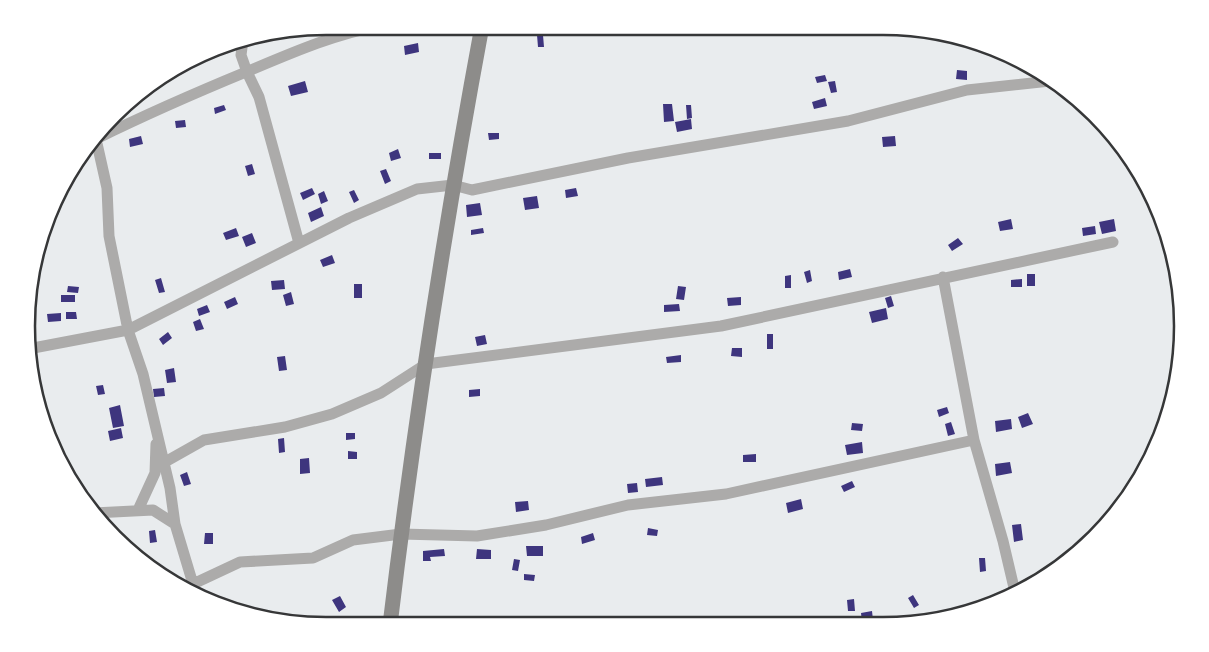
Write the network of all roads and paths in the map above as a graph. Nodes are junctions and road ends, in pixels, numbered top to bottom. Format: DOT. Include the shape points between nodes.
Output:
graph roads {
  1 [pos="343,35"];
  2 [pos="480,35"];
  3 [pos="243,47"];
  4 [pos="247,72"];
  5 [pos="1042,82"];
  6 [pos="108,133"];
  7 [pos="98,146"];
  8 [pos="453,185"];
  9 [pos="1114,242"];
  10 [pos="299,244"];
  11 [pos="943,277"];
  12 [pos="128,330"];
  13 [pos="36,348"];
  14 [pos="426,364"];
  15 [pos="157,428"];
  16 [pos="974,440"];
  17 [pos="164,462"];
  18 [pos="138,510"];
  19 [pos="103,512"];
  20 [pos="175,524"];
  21 [pos="401,534"];
  22 [pos="193,585"];
  23 [pos="1014,586"];
  24 [pos="196,587"];
  25 [pos="391,617"];
  1 -- 4 [label="street"];
  2 -- 8 [label="street"];
  3 -- 4 [label="street"];
  4 -- 6 [label="street"];
  4 -- 10 [label="street" via="259,97"];
  5 -- 8 [label="street" via="967,90 848,121 628,158 472,190"];
  7 -- 12 [label="street" via="107,188 109,236"];
  8 -- 10 [label="street" via="418,189 349,218"];
  8 -- 14 [label="street"];
  9 -- 11 [label="street"];
  10 -- 12 [label="street"];
  11 -- 14 [label="street" via="721,326"];
  11 -- 16 [label="street"];
  12 -- 13 [label="street"];
  12 -- 15 [label="street"];
  14 -- 17 [label="street" via="381,393 332,414 285,427 204,440"];
  14 -- 21 [label="street"];
  15 -- 17 [label="street"];
  15 -- 18 [label="street" via="155,473"];
  16 -- 21 [label="street" via="726,494 628,505 529,528 477,536"];
  16 -- 23 [label="street"];
  17 -- 20 [label="street"];
  18 -- 19 [label="street"];
  18 -- 20 [label="street" via="153,510"];
  20 -- 22 [label="street"];
  21 -- 24 [label="street" via="353,540 313,558 240,562"];
  21 -- 25 [label="street"];
}
